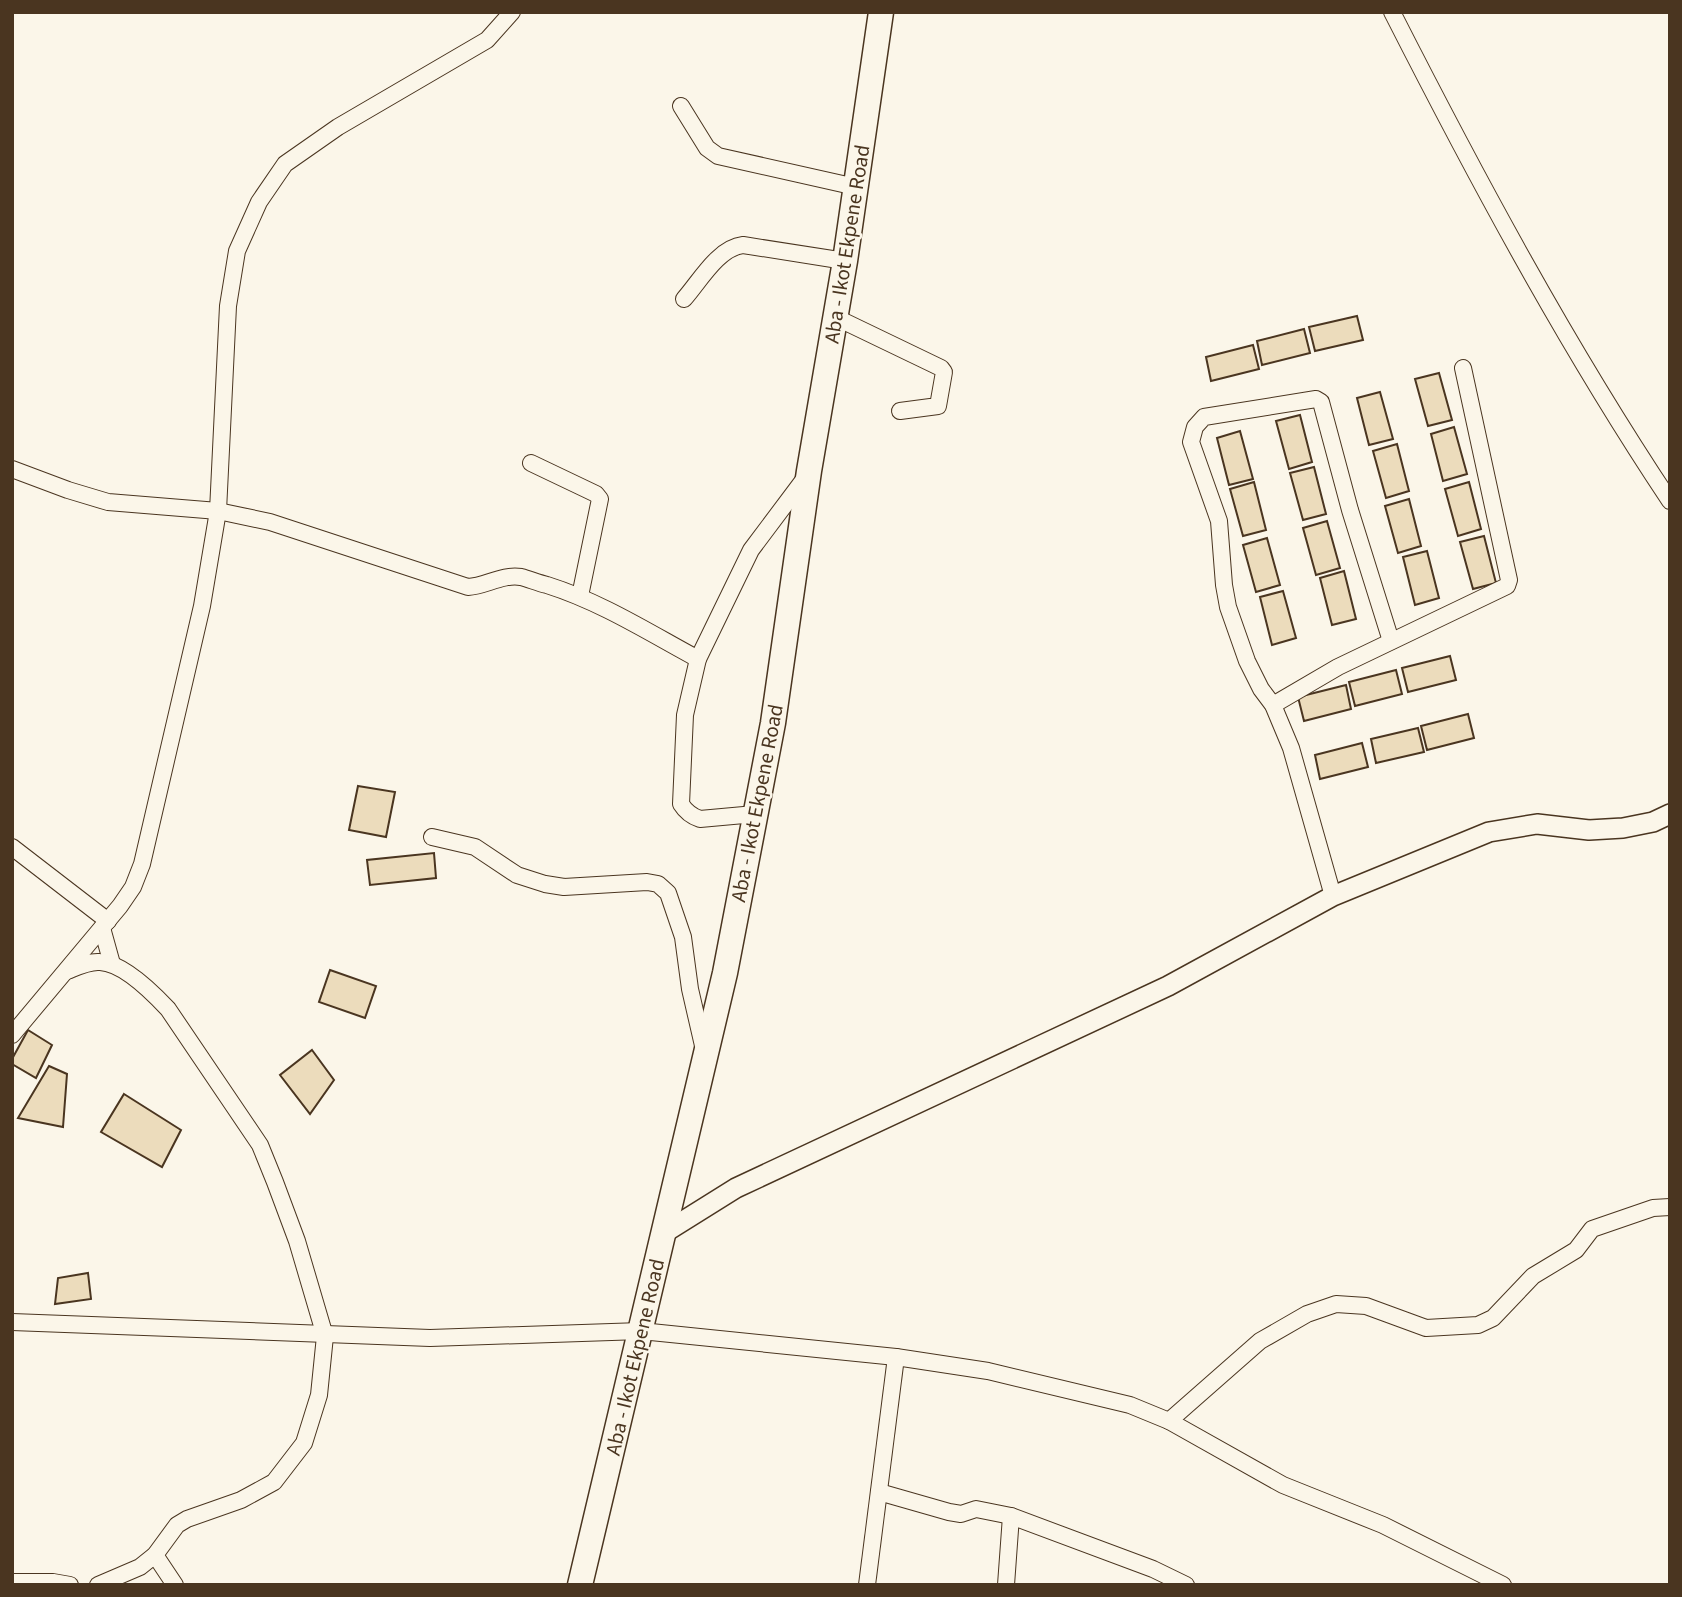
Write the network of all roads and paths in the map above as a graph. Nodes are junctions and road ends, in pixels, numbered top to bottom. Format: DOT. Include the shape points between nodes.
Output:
graph roads {
  1 [pos="512,12"];
  2 [pos="881,12"];
  3 [pos="1392,12"];
  4 [pos="681,106"];
  5 [pos="856,187"];
  6 [pos="845,261"];
  7 [pos="684,299"];
  8 [pos="835,317"];
  9 [pos="1463,368"];
  10 [pos="900,411"];
  11 [pos="531,463"];
  12 [pos="12,469"];
  13 [pos="809,471"];
  14 [pos="1670,500"];
  15 [pos="218,511"];
  16 [pos="580,596"];
  17 [pos="1391,641"];
  18 [pos="698,659"];
  19 [pos="1273,705"];
  20 [pos="755,814"];
  21 [pos="1670,814"];
  22 [pos="432,837"];
  23 [pos="12,847"];
  24 [pos="1333,896"];
  25 [pos="105,924"];
  26 [pos="112,964"];
  27 [pos="63,974"];
  28 [pos="12,1035"];
  29 [pos="705,1055"];
  30 [pos="1670,1207"];
  31 [pos="664,1233"];
  32 [pos="12,1322"];
  33 [pos="641,1331"];
  34 [pos="325,1336"];
  35 [pos="896,1357"];
  36 [pos="1169,1421"];
  37 [pos="879,1492"];
  38 [pos="1011,1516"];
  39 [pos="155,1555"];
  40 [pos="1152,1577"];
  41 [pos="1482,1580"];
  42 [pos="12,1582"];
  43 [pos="70,1585"];
  44 [pos="98,1585"];
  45 [pos="175,1585"];
  46 [pos="580,1585"];
  47 [pos="867,1585"];
  48 [pos="1006,1585"];
  49 [pos="1186,1585"];
  50 [pos="1503,1585"];
  1 -- 15 [label="street" via="487,40 338,127 285,164 259,202 237,251 228,306"];
  2 -- 5 [label="highway, Aba - Ikot Ekpene Road"];
  3 -- 14 [label="street" via="1497,212 1608,405"];
  4 -- 5 [label="street" via="718,156"];
  5 -- 6 [label="highway, Aba - Ikot Ekpene Road"];
  6 -- 7 [label="street" via="733,246"];
  6 -- 8 [label="highway, Aba - Ikot Ekpene Road"];
  8 -- 10 [label="street" via="944,372 938,406"];
  8 -- 13 [label="highway, Aba - Ikot Ekpene Road"];
  9 -- 17 [label="street" via="1509,580 1504,588"];
  11 -- 16 [label="street" via="600,499"];
  12 -- 15 [label="street" via="108,502"];
  13 -- 18 [label="street" via="751,550"];
  13 -- 20 [label="highway, Aba - Ikot Ekpene Road" via="773,723"];
  15 -- 16 [label="street" via="270,522 468,587 520,577"];
  15 -- 25 [label="street" via="202,606 142,864 133,887"];
  16 -- 18 [label="street"];
  17 -- 19 [label="street"];
  17 -- 19 [label="street" via="1321,402 1316,399 1203,416 1191,442 1219,521 1228,607 1247,661"];
  18 -- 20 [label="street" via="685,716 681,804 700,819"];
  19 -- 24 [label="street" via="1291,748"];
  20 -- 29 [label="highway, Aba - Ikot Ekpene Road"];
  21 -- 24 [label="street" via="1623,828 1589,830 1537,824 1489,832"];
  22 -- 29 [label="street" via="475,847 517,875 545,884 658,884 668,893 683,937"];
  23 -- 25 [label="street"];
  24 -- 31 [label="street" via="1168,986 736,1188"];
  25 -- 26 [label="street"];
  25 -- 27 [label="street"];
  26 -- 27 [label="street" via="97,962"];
  26 -- 34 [label="street" via="153,991 260,1145"];
  27 -- 28 [label="street"];
  29 -- 31 [label="highway, Aba - Ikot Ekpene Road"];
  30 -- 36 [label="street" via="1653,1208 1592,1229 1576,1250 1533,1276 1493,1318 1478,1325 1426,1328 1366,1306 1336,1304 1307,1314 1260,1341"];
  31 -- 33 [label="highway, Aba - Ikot Ekpene Road"];
  32 -- 34 [label="street"];
  33 -- 34 [label="street" via="430,1339"];
  33 -- 35 [label="street"];
  33 -- 46 [label="highway, Aba - Ikot Ekpene Road"];
  34 -- 39 [label="street" via="319,1395 304,1443 274,1482 177,1525"];
  35 -- 36 [label="street" via="988,1371 1130,1405"];
  35 -- 37 [label="street"];
  36 -- 41 [label="street" via="1283,1485 1383,1525"];
  37 -- 38 [label="street" via="949,1512 976,1509"];
  37 -- 47 [label="street"];
  38 -- 40 [label="street"];
  38 -- 48 [label="street"];
  39 -- 44 [label="street" via="140,1567"];
  39 -- 45 [label="street"];
  40 -- 49 [label="street"];
  41 -- 50 [label="street"];
  42 -- 43 [label="street"];
}
